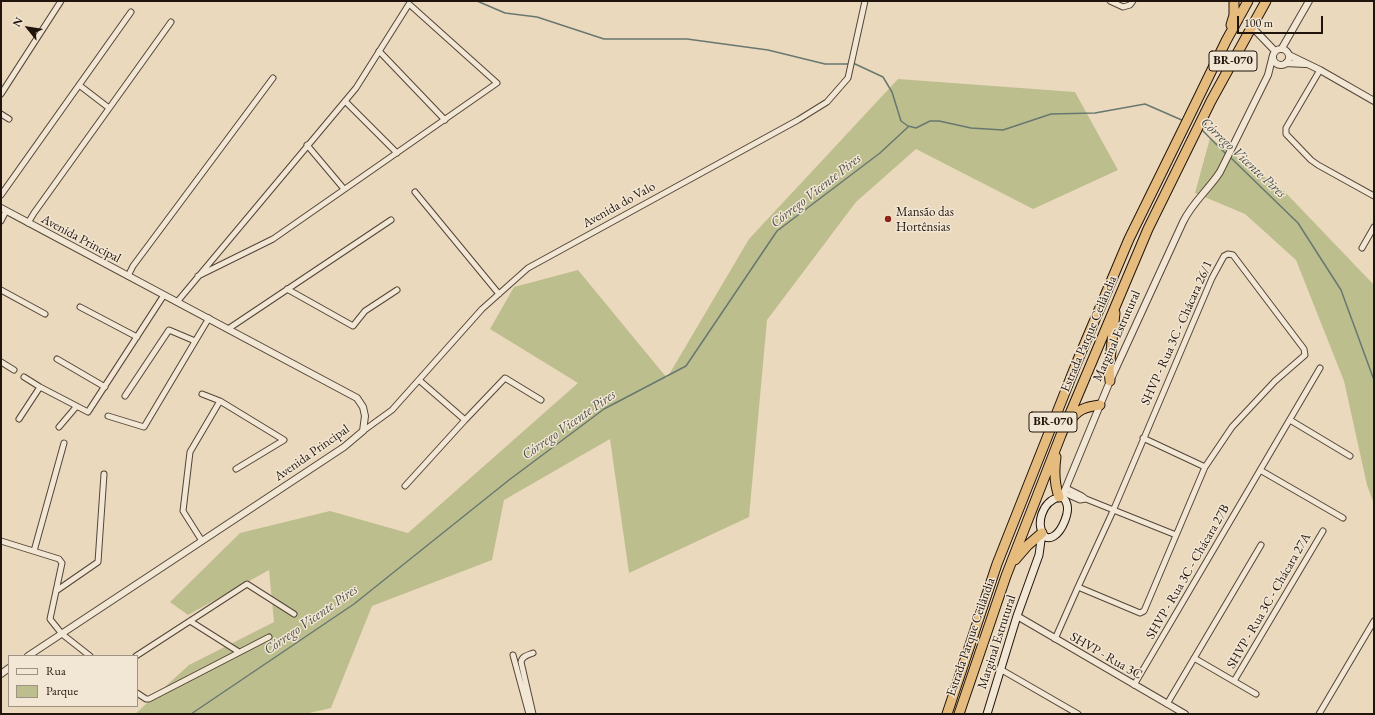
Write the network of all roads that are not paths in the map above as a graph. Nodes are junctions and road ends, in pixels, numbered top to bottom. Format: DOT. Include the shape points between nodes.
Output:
graph roads {
  1 [pos="62,1"];
  2 [pos="865,1"];
  3 [pos="1110,1"];
  4 [pos="1133,1"];
  5 [pos="1234,1"];
  6 [pos="1248,1"];
  7 [pos="1266,1"];
  8 [pos="1309,1"];
  9 [pos="131,12"];
  10 [pos="171,22"];
  11 [pos="1252,27"];
  12 [pos="1226,41"];
  13 [pos="1282,48"];
  14 [pos="379,51"];
  15 [pos="1274,53"];
  16 [pos="1289,56"];
  17 [pos="1285,64"];
  18 [pos="1306,64"];
  19 [pos="1320,70"];
  20 [pos="1268,75"];
  21 [pos="273,78"];
  22 [pos="79,85"];
  23 [pos="1,94"];
  24 [pos="345,101"];
  25 [pos="1374,102"];
  26 [pos="109,108"];
  27 [pos="1,114"];
  28 [pos="9,119"];
  29 [pos="444,120"];
  30 [pos="307,145"];
  31 [pos="397,153"];
  32 [pos="344,189"];
  33 [pos="415,192"];
  34 [pos="1,195"];
  35 [pos="1374,196"];
  36 [pos="4,210"];
  37 [pos="391,220"];
  38 [pos="1,221"];
  39 [pos="28,223"];
  40 [pos="1374,227"];
  41 [pos="1362,248"];
  42 [pos="128,276"];
  43 [pos="198,276"];
  44 [pos="1,290"];
  45 [pos="287,290"];
  46 [pos="396,290"];
  47 [pos="499,294"];
  48 [pos="164,295"];
  49 [pos="177,302"];
  50 [pos="1116,303"];
  51 [pos="80,307"];
  52 [pos="45,314"];
  53 [pos="209,318"];
  54 [pos="228,329"];
  55 [pos="137,337"];
  56 [pos="195,341"];
  57 [pos="57,359"];
  58 [pos="1,362"];
  59 [pos="1320,368"];
  60 [pos="14,370"];
  61 [pos="24,377"];
  62 [pos="419,380"];
  63 [pos="1110,381"];
  64 [pos="40,387"];
  65 [pos="105,387"];
  66 [pos="202,394"];
  67 [pos="125,396"];
  68 [pos="541,400"];
  69 [pos="220,401"];
  70 [pos="1100,405"];
  71 [pos="76,407"];
  72 [pos="108,416"];
  73 [pos="19,419"];
  74 [pos="465,420"];
  75 [pos="1290,420"];
  76 [pos="59,427"];
  77 [pos="362,431"];
  78 [pos="1061,435"];
  79 [pos="1143,438"];
  80 [pos="64,443"];
  81 [pos="1057,444"];
  82 [pos="1350,456"];
  83 [pos="1205,467"];
  84 [pos="236,469"];
  85 [pos="1260,470"];
  86 [pos="104,474"];
  87 [pos="405,486"];
  88 [pos="1063,494"];
  89 [pos="1113,511"];
  90 [pos="1343,518"];
  91 [pos="1323,531"];
  92 [pos="1045,535"];
  93 [pos="1176,535"];
  94 [pos="1,541"];
  95 [pos="202,541"];
  96 [pos="1260,545"];
  97 [pos="34,550"];
  98 [pos="1009,567"];
  99 [pos="1078,587"];
  100 [pos="56,591"];
  101 [pos="294,614"];
  102 [pos="1017,616"];
  103 [pos="190,621"];
  104 [pos="1374,621"];
  105 [pos="62,634"];
  106 [pos="269,637"];
  107 [pos="1055,639"];
  108 [pos="239,652"];
  109 [pos="533,653"];
  110 [pos="30,655"];
  111 [pos="89,655"];
  112 [pos="138,655"];
  113 [pos="513,655"];
  114 [pos="1194,658"];
  115 [pos="1000,669"];
  116 [pos="1234,681"];
  117 [pos="1134,685"];
  118 [pos="138,694"];
  119 [pos="1256,694"];
  120 [pos="1167,704"];
  121 [pos="529,714"];
  122 [pos="533,714"];
  123 [pos="947,714"];
  124 [pos="959,714"];
  125 [pos="987,714"];
  126 [pos="1078,714"];
  127 [pos="1185,714"];
  128 [pos="1319,714"];
  1 -- 23 [label="street"];
  2 -- 47 [label="street, Avenida do Valo" via="848,78 828,102 528,268"];
  3 -- 4 [label="street" via="1123,7"];
  5 -- 12 [label="highway" via="1234,15"];
  6 -- 12 [label="highway, Estrada Parque Ceilândia / BR-070"];
  7 -- 11 [label="highway, Estrada Parque Ceilândia / BR-070"];
  8 -- 13 [label="street"];
  9 -- 22 [label="street"];
  10 -- 26 [label="street"];
  11 -- 15 [label="street"];
  11 -- 50 [label="highway, Estrada Parque Ceilândia / BR-070" via="1211,101 1148,229"];
  12 -- 123 [label="highway, Estrada Parque Ceilândia / BR-070" via="1129,238 1074,369 997,564"];
  13 -- 15 [label="street"];
  13 -- 16 [label="street" via="1288,51"];
  14 -- 24 [label="street"];
  14 -- 29 [label="street"];
  14 -- 29 [label="street" via="409,4 497,84"];
  15 -- 17 [label="street" via="1275,62"];
  15 -- 20 [label="street, Marginal Estrutural"];
  16 -- 17 [label="street"];
  16 -- 18 [label="street"];
  17 -- 18 [label="street"];
  17 -- 20 [label="street"];
  18 -- 19 [label="street"];
  19 -- 25 [label="street"];
  19 -- 35 [label="street" via="1286,128 1286,134 1313,161"];
  20 -- 63 [label="street, Marginal Estrutural" via="1220,172 1187,212"];
  21 -- 42 [label="street"];
  22 -- 26 [label="street"];
  22 -- 34 [label="street"];
  24 -- 30 [label="street"];
  24 -- 31 [label="street"];
  26 -- 39 [label="street"];
  27 -- 28 [label="street"];
  29 -- 31 [label="street"];
  30 -- 32 [label="street"];
  30 -- 43 [label="street"];
  31 -- 32 [label="street"];
  32 -- 43 [label="street" via="273,238"];
  33 -- 47 [label="street"];
  36 -- 38 [label="street"];
  36 -- 39 [label="street, Avenida Principal"];
  37 -- 45 [label="street"];
  39 -- 42 [label="street, Avenida Principal"];
  40 -- 41 [label="street"];
  42 -- 48 [label="street, Avenida Principal"];
  43 -- 49 [label="street"];
  44 -- 52 [label="street"];
  45 -- 46 [label="street" via="353,326 365,311"];
  45 -- 54 [label="street"];
  47 -- 62 [label="street, Avenida do Valo"];
  48 -- 49 [label="street, Avenida Principal"];
  48 -- 55 [label="street"];
  49 -- 53 [label="street, Avenida Principal"];
  50 -- 63 [label="highway"];
  50 -- 78 [label="highway, Estrada Parque Ceilândia / BR-070"];
  51 -- 55 [label="street"];
  53 -- 54 [label="street, Avenida Principal"];
  53 -- 56 [label="street"];
  54 -- 77 [label="street, Avenida Principal" via="357,398 366,416"];
  55 -- 65 [label="street"];
  56 -- 67 [label="street" via="169,330"];
  56 -- 72 [label="street" via="144,427"];
  57 -- 65 [label="street"];
  58 -- 60 [label="street"];
  59 -- 75 [label="street, SHVP - Rua 3C - Chácara 27B"];
  61 -- 64 [label="street"];
  62 -- 74 [label="street"];
  62 -- 77 [label="street, Avenida do Valo" via="392,410"];
  63 -- 70 [label="street, Marginal Estrutural"];
  64 -- 71 [label="street"];
  64 -- 73 [label="street"];
  65 -- 71 [label="street" via="88,412"];
  66 -- 69 [label="street"];
  68 -- 74 [label="street" via="505,378"];
  69 -- 84 [label="street" via="284,440"];
  69 -- 95 [label="street" via="190,452 183,511"];
  70 -- 78 [label="highway" via="1085,407 1073,415"];
  70 -- 88 [label="street, Marginal Estrutural"];
  71 -- 76 [label="street"];
  74 -- 87 [label="street"];
  75 -- 82 [label="street"];
  75 -- 85 [label="street, SHVP - Rua 3C - Chácara 27B"];
  77 -- 95 [label="street, Avenida Principal" via="344,446"];
  78 -- 81 [label="highway, Estrada Parque Ceilândia / BR-070"];
  79 -- 83 [label="street"];
  79 -- 83 [label="street, SHVP - Rua 3C - Chácara 26/1" via="1212,278 1224,256 1233,255 1305,352 1302,358 1275,381 1232,427"];
  79 -- 89 [label="street, SHVP - Rua 3C - Chácara 26/1"];
  80 -- 97 [label="street"];
  81 -- 88 [label="highway" via="1055,488"];
  81 -- 98 [label="highway, Estrada Parque Ceilândia / BR-070"];
  83 -- 93 [label="street, SHVP - Rua 3C - Chácara 26/1"];
  85 -- 90 [label="street"];
  85 -- 117 [label="street, SHVP - Rua 3C - Chácara 27B"];
  86 -- 100 [label="street" via="98,562"];
  88 -- 89 [label="street" via="1080,500 1086,499"];
  88 -- 92 [label="main road" via="1051,501 1042,513 1040,529"];
  88 -- 92 [label="main road, Marginal Estrutural" via="1068,506 1065,522 1058,533"];
  89 -- 93 [label="street"];
  89 -- 99 [label="street, SHVP - Rua 3C - Chácara 26/1"];
  91 -- 116 [label="street, SHVP - Rua 3C - Chácara 27A"];
  92 -- 98 [label="highway" via="1028,545"];
  92 -- 102 [label="main road, Marginal Estrutural"];
  93 -- 99 [label="street, SHVP - Rua 3C - Chácara 26/1" via="1142,613"];
  94 -- 97 [label="street"];
  95 -- 105 [label="street, Avenida Principal"];
  96 -- 114 [label="street"];
  97 -- 100 [label="street" via="60,559 62,563"];
  98 -- 124 [label="highway, Estrada Parque Ceilândia / BR-070"];
  99 -- 107 [label="street, SHVP - Rua 3C - Chácara 26/1"];
  100 -- 105 [label="street" via="50,619"];
  101 -- 103 [label="street" via="247,584"];
  102 -- 107 [label="street, SHVP - Rua 3C"];
  102 -- 115 [label="main road, Marginal Estrutural"];
  103 -- 108 [label="street"];
  103 -- 112 [label="street"];
  104 -- 128 [label="street"];
  105 -- 110 [label="street, Avenida Principal"];
  105 -- 111 [label="street"];
  106 -- 108 [label="street"];
  107 -- 117 [label="street, SHVP - Rua 3C"];
  108 -- 118 [label="street" via="149,699"];
  109 -- 122 [label="street" via="524,656 521,662"];
  113 -- 121 [label="street"];
  114 -- 116 [label="street, SHVP - Rua 3C - Chácara 27A"];
  114 -- 120 [label="street"];
  115 -- 125 [label="main road, Marginal Estrutural"];
  115 -- 126 [label="street"];
  116 -- 119 [label="street, SHVP - Rua 3C - Chácara 27A"];
  117 -- 120 [label="street, SHVP - Rua 3C"];
  120 -- 127 [label="street, SHVP - Rua 3C"];
}
